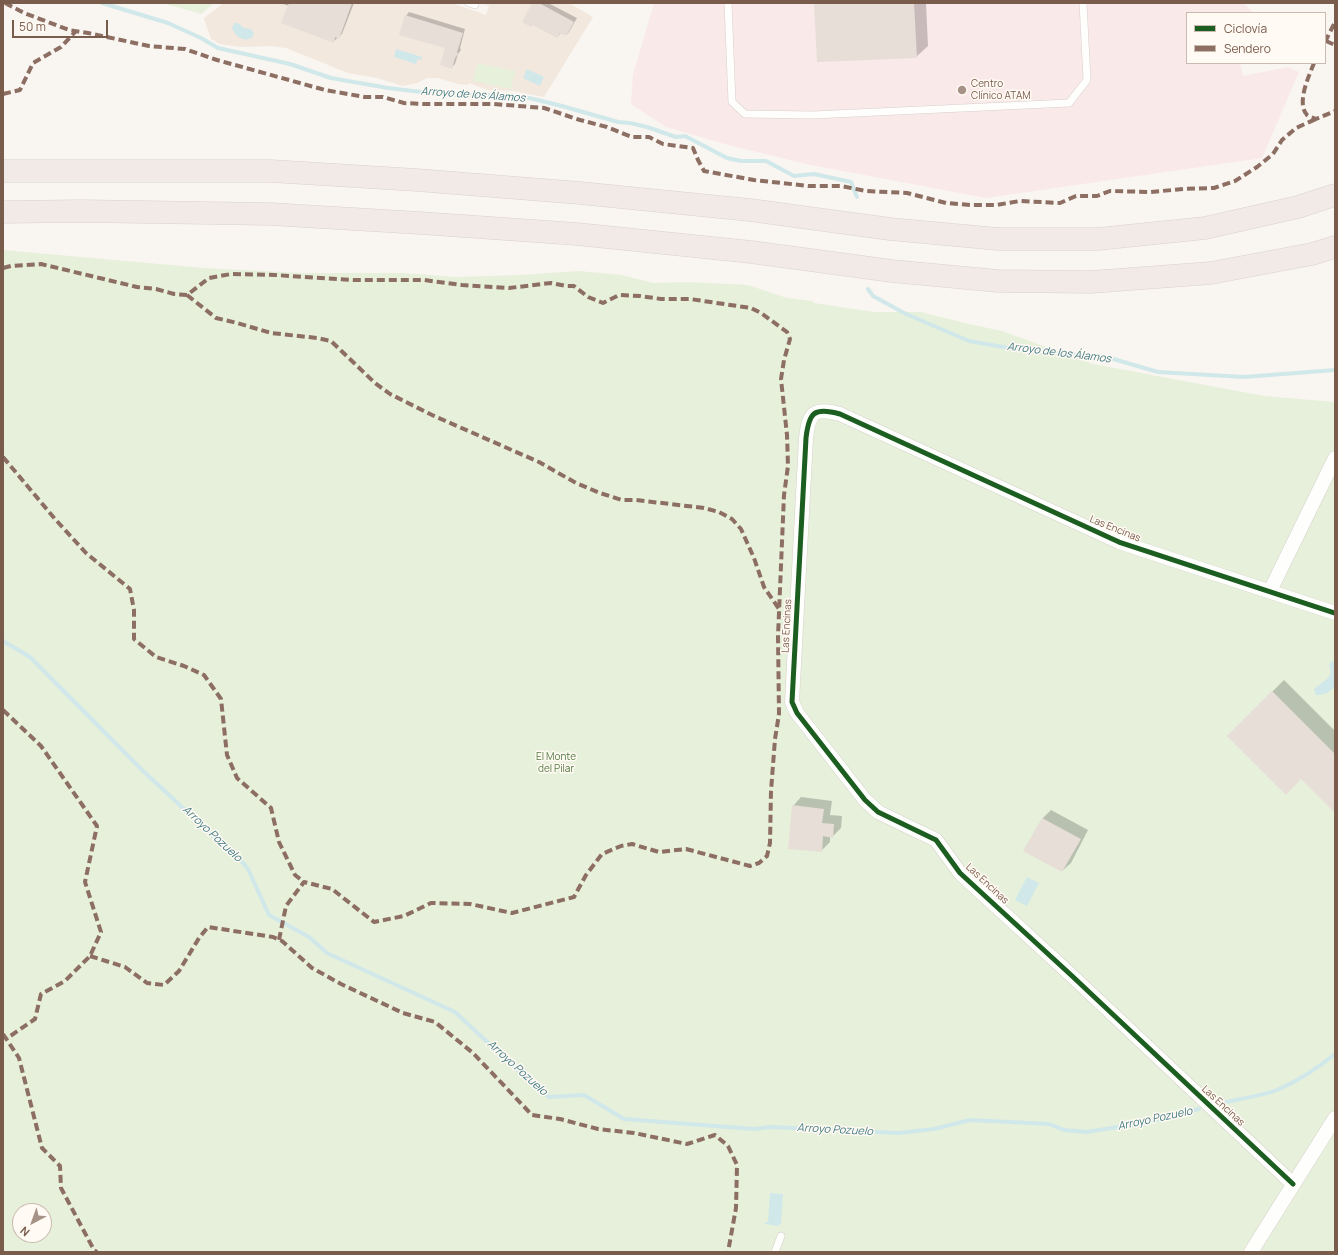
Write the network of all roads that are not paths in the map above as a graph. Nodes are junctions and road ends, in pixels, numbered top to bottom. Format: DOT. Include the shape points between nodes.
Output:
graph roads {
  1 [pos="728,3"];
  2 [pos="1083,3"];
  3 [pos="3,171"];
  4 [pos="1335,195"];
  5 [pos="3,212"];
  6 [pos="1335,247"];
  7 [pos="1335,458"];
  8 [pos="1270,592"];
  9 [pos="1335,613"];
  10 [pos="1335,1118"];
  11 [pos="1293,1184"];
  12 [pos="781,1236"];
  13 [pos="775,1252"];
  14 [pos="1251,1252"];
  1 -- 2 [label="lane" via="732,102 745,114 813,115 1069,103 1087,80"];
  3 -- 4 [label="highway" via="271,171 417,180 750,210 890,229 998,239 1098,239 1205,228 1298,207"];
  5 -- 6 [label="highway" via="262,214 420,222 585,234 892,271 998,281 1091,282 1211,273 1312,254"];
  7 -- 8 [label="street"];
  8 -- 9 [label="street, Las Encinas"];
  8 -- 11 [label="street, Las Encinas" via="1119,542 840,414 819,411 810,421 806,438 792,702 797,713 869,804 878,812 936,840 960,873"];
  10 -- 11 [label="street"];
  11 -- 14 [label="street"];
  12 -- 13 [label="lane"];
}
